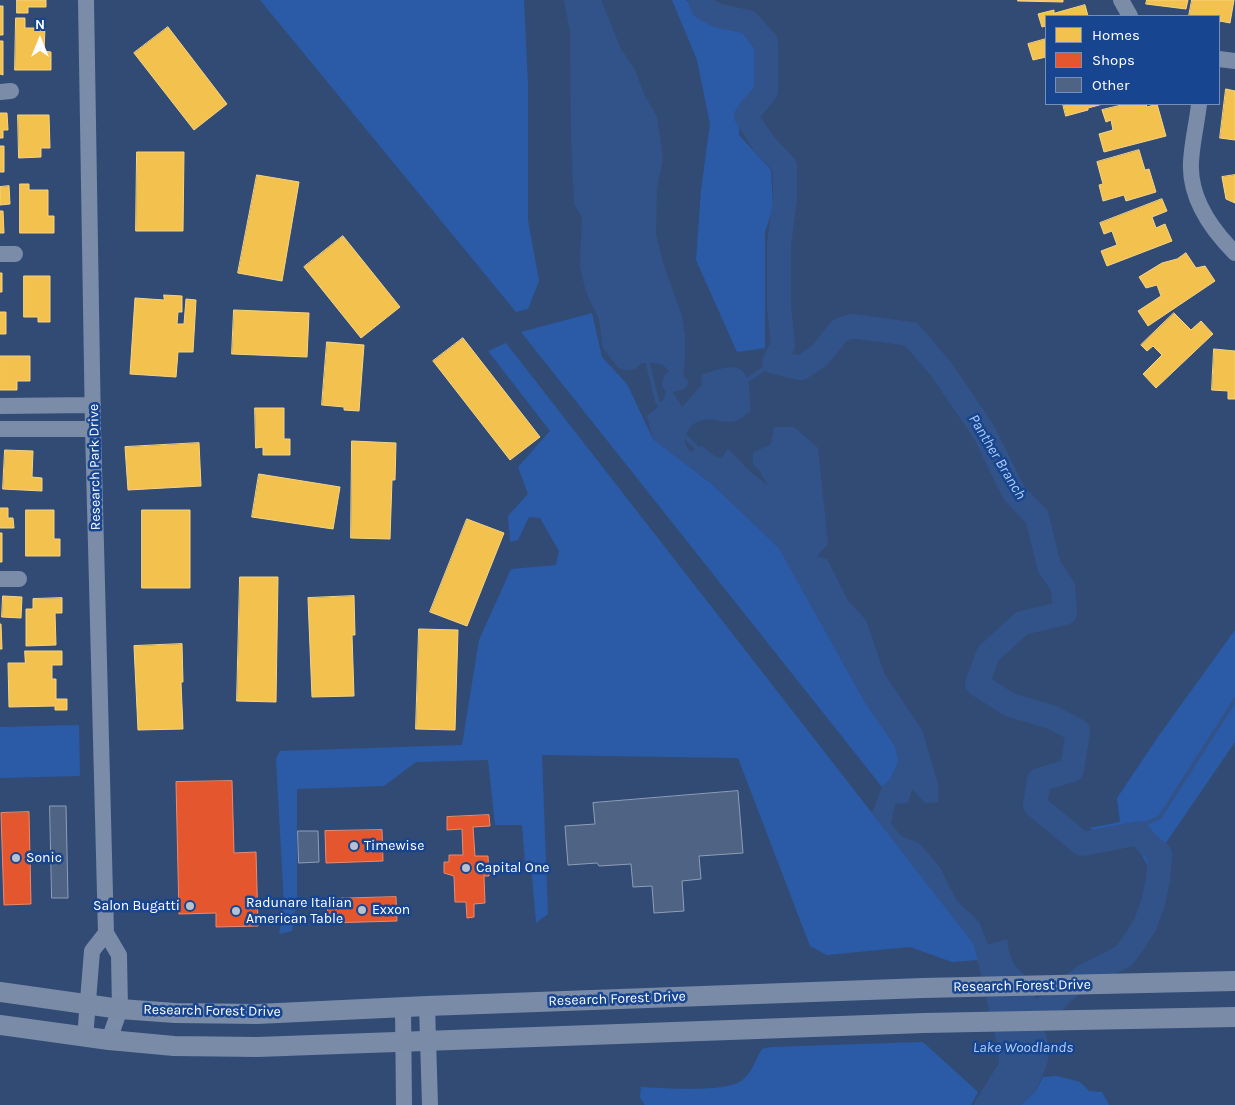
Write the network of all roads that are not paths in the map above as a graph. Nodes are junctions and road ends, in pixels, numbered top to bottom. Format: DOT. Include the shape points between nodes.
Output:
graph roads {
  1 [pos="86,0"];
  2 [pos="1122,0"];
  3 [pos="1130,15"];
  4 [pos="1220,59"];
  5 [pos="1235,61"];
  6 [pos="1199,105"];
  7 [pos="1235,253"];
  8 [pos="93,405"];
  9 [pos="0,406"];
  10 [pos="0,429"];
  11 [pos="93,429"];
  12 [pos="0,578"];
  13 [pos="19,579"];
  14 [pos="106,933"];
  15 [pos="1235,981"];
  16 [pos="0,992"];
  17 [pos="88,1006"];
  18 [pos="427,1006"];
  19 [pos="403,1007"];
  20 [pos="120,1009"];
  21 [pos="1235,1017"];
  22 [pos="0,1025"];
  23 [pos="84,1038"];
  24 [pos="109,1040"];
  25 [pos="427,1040"];
  26 [pos="402,1041"];
  27 [pos="404,1105"];
  28 [pos="430,1105"];
  1 -- 8 [label="street, Research Park Drive"];
  2 -- 3 [label="street"];
  4 -- 5 [label="street"];
  6 -- 7 [label="street" via="1191,163 1195,192 1204,216"];
  8 -- 9 [label="street"];
  8 -- 11 [label="street, Research Park Drive"];
  10 -- 11 [label="street"];
  11 -- 14 [label="street, Research Park Drive"];
  12 -- 13 [label="street"];
  14 -- 17 [label="street" via="92,951"];
  14 -- 20 [label="street, Research Park Drive" via="119,955"];
  15 -- 18 [label="main road, Research Forest Drive" via="923,988"];
  16 -- 17 [label="main road, Research Forest Drive"];
  17 -- 20 [label="main road, Research Forest Drive"];
  17 -- 23 [label="street"];
  18 -- 19 [label="main road, Research Forest Drive"];
  18 -- 25 [label="street"];
  19 -- 20 [label="main road, Research Forest Drive" via="257,1014"];
  19 -- 26 [label="street"];
  20 -- 24 [label="street, Research Park Drive"];
  21 -- 25 [label="main road" via="924,1023"];
  22 -- 23 [label="main road"];
  23 -- 24 [label="main road"];
  24 -- 26 [label="main road" via="174,1046 257,1047"];
  25 -- 26 [label="main road"];
  25 -- 28 [label="street"];
  26 -- 27 [label="street"];
}
